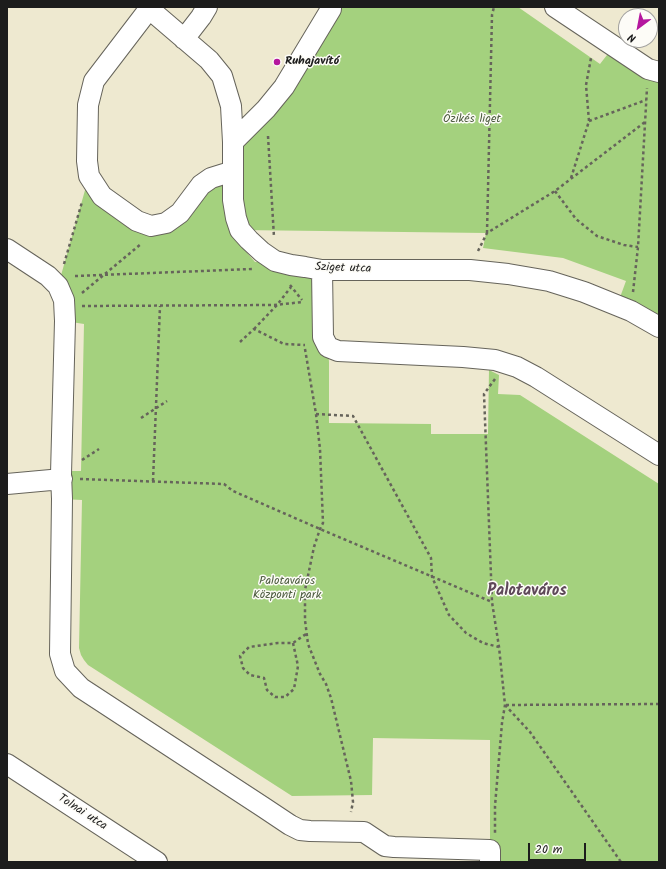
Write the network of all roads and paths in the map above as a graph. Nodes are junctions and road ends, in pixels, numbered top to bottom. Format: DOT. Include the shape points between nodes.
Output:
graph roads {
  1 [pos="207,7"];
  2 [pos="331,7"];
  3 [pos="494,7"];
  4 [pos="555,7"];
  5 [pos="148,8"];
  6 [pos="184,39"];
  7 [pos="591,58"];
  8 [pos="653,71"];
  9 [pos="646,100"];
  10 [pos="266,109"];
  11 [pos="589,121"];
  12 [pos="645,122"];
  13 [pos="233,142"];
  14 [pos="233,173"];
  15 [pos="89,176"];
  16 [pos="570,179"];
  17 [pos="555,191"];
  18 [pos="487,233"];
  19 [pos="143,242"];
  20 [pos="638,247"];
  21 [pos="7,248"];
  22 [pos="275,260"];
  23 [pos="322,270"];
  24 [pos="470,270"];
  25 [pos="103,275"];
  26 [pos="58,286"];
  27 [pos="76,297"];
  28 [pos="304,302"];
  29 [pos="277,305"];
  30 [pos="82,306"];
  31 [pos="160,306"];
  32 [pos="631,311"];
  33 [pos="659,327"];
  34 [pos="254,328"];
  35 [pos="305,338"];
  36 [pos="240,342"];
  37 [pos="305,346"];
  38 [pos="495,360"];
  39 [pos="167,401"];
  40 [pos="156,408"];
  41 [pos="316,414"];
  42 [pos="141,418"];
  43 [pos="659,454"];
  44 [pos="62,479"];
  45 [pos="153,481"];
  46 [pos="7,484"];
  47 [pos="320,529"];
  48 [pos="432,577"];
  49 [pos="492,602"];
  50 [pos="306,634"];
  51 [pos="293,643"];
  52 [pos="498,648"];
  53 [pos="505,704"];
  54 [pos="659,704"];
  55 [pos="7,764"];
  56 [pos="356,832"];
  57 [pos="496,838"];
  58 [pos="156,862"];
  59 [pos="490,862"];
  60 [pos="621,862"];
  1 -- 6 [label="street"];
  2 -- 10 [label="street" via="284,87"];
  3 -- 18 [label="path"];
  4 -- 8 [label="street"];
  5 -- 6 [label="street, Sziget utca"];
  5 -- 15 [label="street" via="94,81 88,105"];
  6 -- 13 [label="street, Sziget utca" via="209,60 222,76 231,106"];
  7 -- 11 [label="path" via="586,85"];
  8 -- 9 [label="path"];
  9 -- 11 [label="path"];
  9 -- 12 [label="path"];
  10 -- 13 [label="street"];
  10 -- 22 [label="path"];
  11 -- 16 [label="path"];
  12 -- 16 [label="path"];
  12 -- 20 [label="path"];
  13 -- 14 [label="street, Sziget utca"];
  14 -- 15 [label="street" via="211,178 201,185 180,213 166,223 150,226 102,196"];
  14 -- 22 [label="street, Sziget utca" via="233,200 240,230 262,252"];
  15 -- 26 [label="path"];
  16 -- 17 [label="path"];
  17 -- 18 [label="path"];
  17 -- 20 [label="path" via="576,219 597,236"];
  18 -- 24 [label="path"];
  19 -- 25 [label="path"];
  20 -- 32 [label="path"];
  21 -- 26 [label="street" via="48,276"];
  22 -- 23 [label="street, Sziget utca"];
  22 -- 25 [label="path" via="264,268"];
  23 -- 24 [label="street, Sziget utca"];
  23 -- 38 [label="street" via="323,337 328,347 338,351"];
  24 -- 32 [label="street, Sziget utca" via="549,281"];
  25 -- 26 [label="path" via="68,277"];
  25 -- 27 [label="path"];
  26 -- 44 [label="street" via="64,300 65,321"];
  28 -- 29 [label="path"];
  29 -- 31 [label="path"];
  29 -- 34 [label="path"];
  30 -- 31 [label="path"];
  31 -- 40 [label="path"];
  32 -- 33 [label="street, Sziget utca"];
  34 -- 36 [label="path"];
  34 -- 37 [label="path" via="284,344"];
  35 -- 37 [label="path"];
  37 -- 41 [label="path"];
  38 -- 43 [label="street" via="536,377"];
  38 -- 49 [label="path" via="498,375 484,394"];
  39 -- 40 [label="path"];
  40 -- 42 [label="path"];
  40 -- 45 [label="path"];
  41 -- 47 [label="path" via="323,523"];
  41 -- 48 [label="path" via="353,416 431,558"];
  44 -- 45 [label="path"];
  44 -- 46 [label="street"];
  44 -- 56 [label="street" via="60,654 65,671 81,688 290,825 300,830"];
  45 -- 47 [label="path" via="224,484 233,491"];
  47 -- 48 [label="path"];
  47 -- 50 [label="path" via="305,590"];
  48 -- 49 [label="path"];
  48 -- 52 [label="path" via="449,615 457,624 483,643"];
  49 -- 52 [label="path"];
  50 -- 51 [label="path"];
  50 -- 56 [label="path" via="331,698 350,780"];
  51 -- 51 [label="path" via="248,646 240,656 243,668 250,676 264,678 266,690 275,696 285,697 294,689 298,666"];
  52 -- 53 [label="path"];
  53 -- 54 [label="path"];
  53 -- 57 [label="path" via="496,798"];
  53 -- 60 [label="path" via="530,732"];
  55 -- 58 [label="street, Tolnai utca"];
  56 -- 59 [label="street" via="385,846 490,850"];
}
